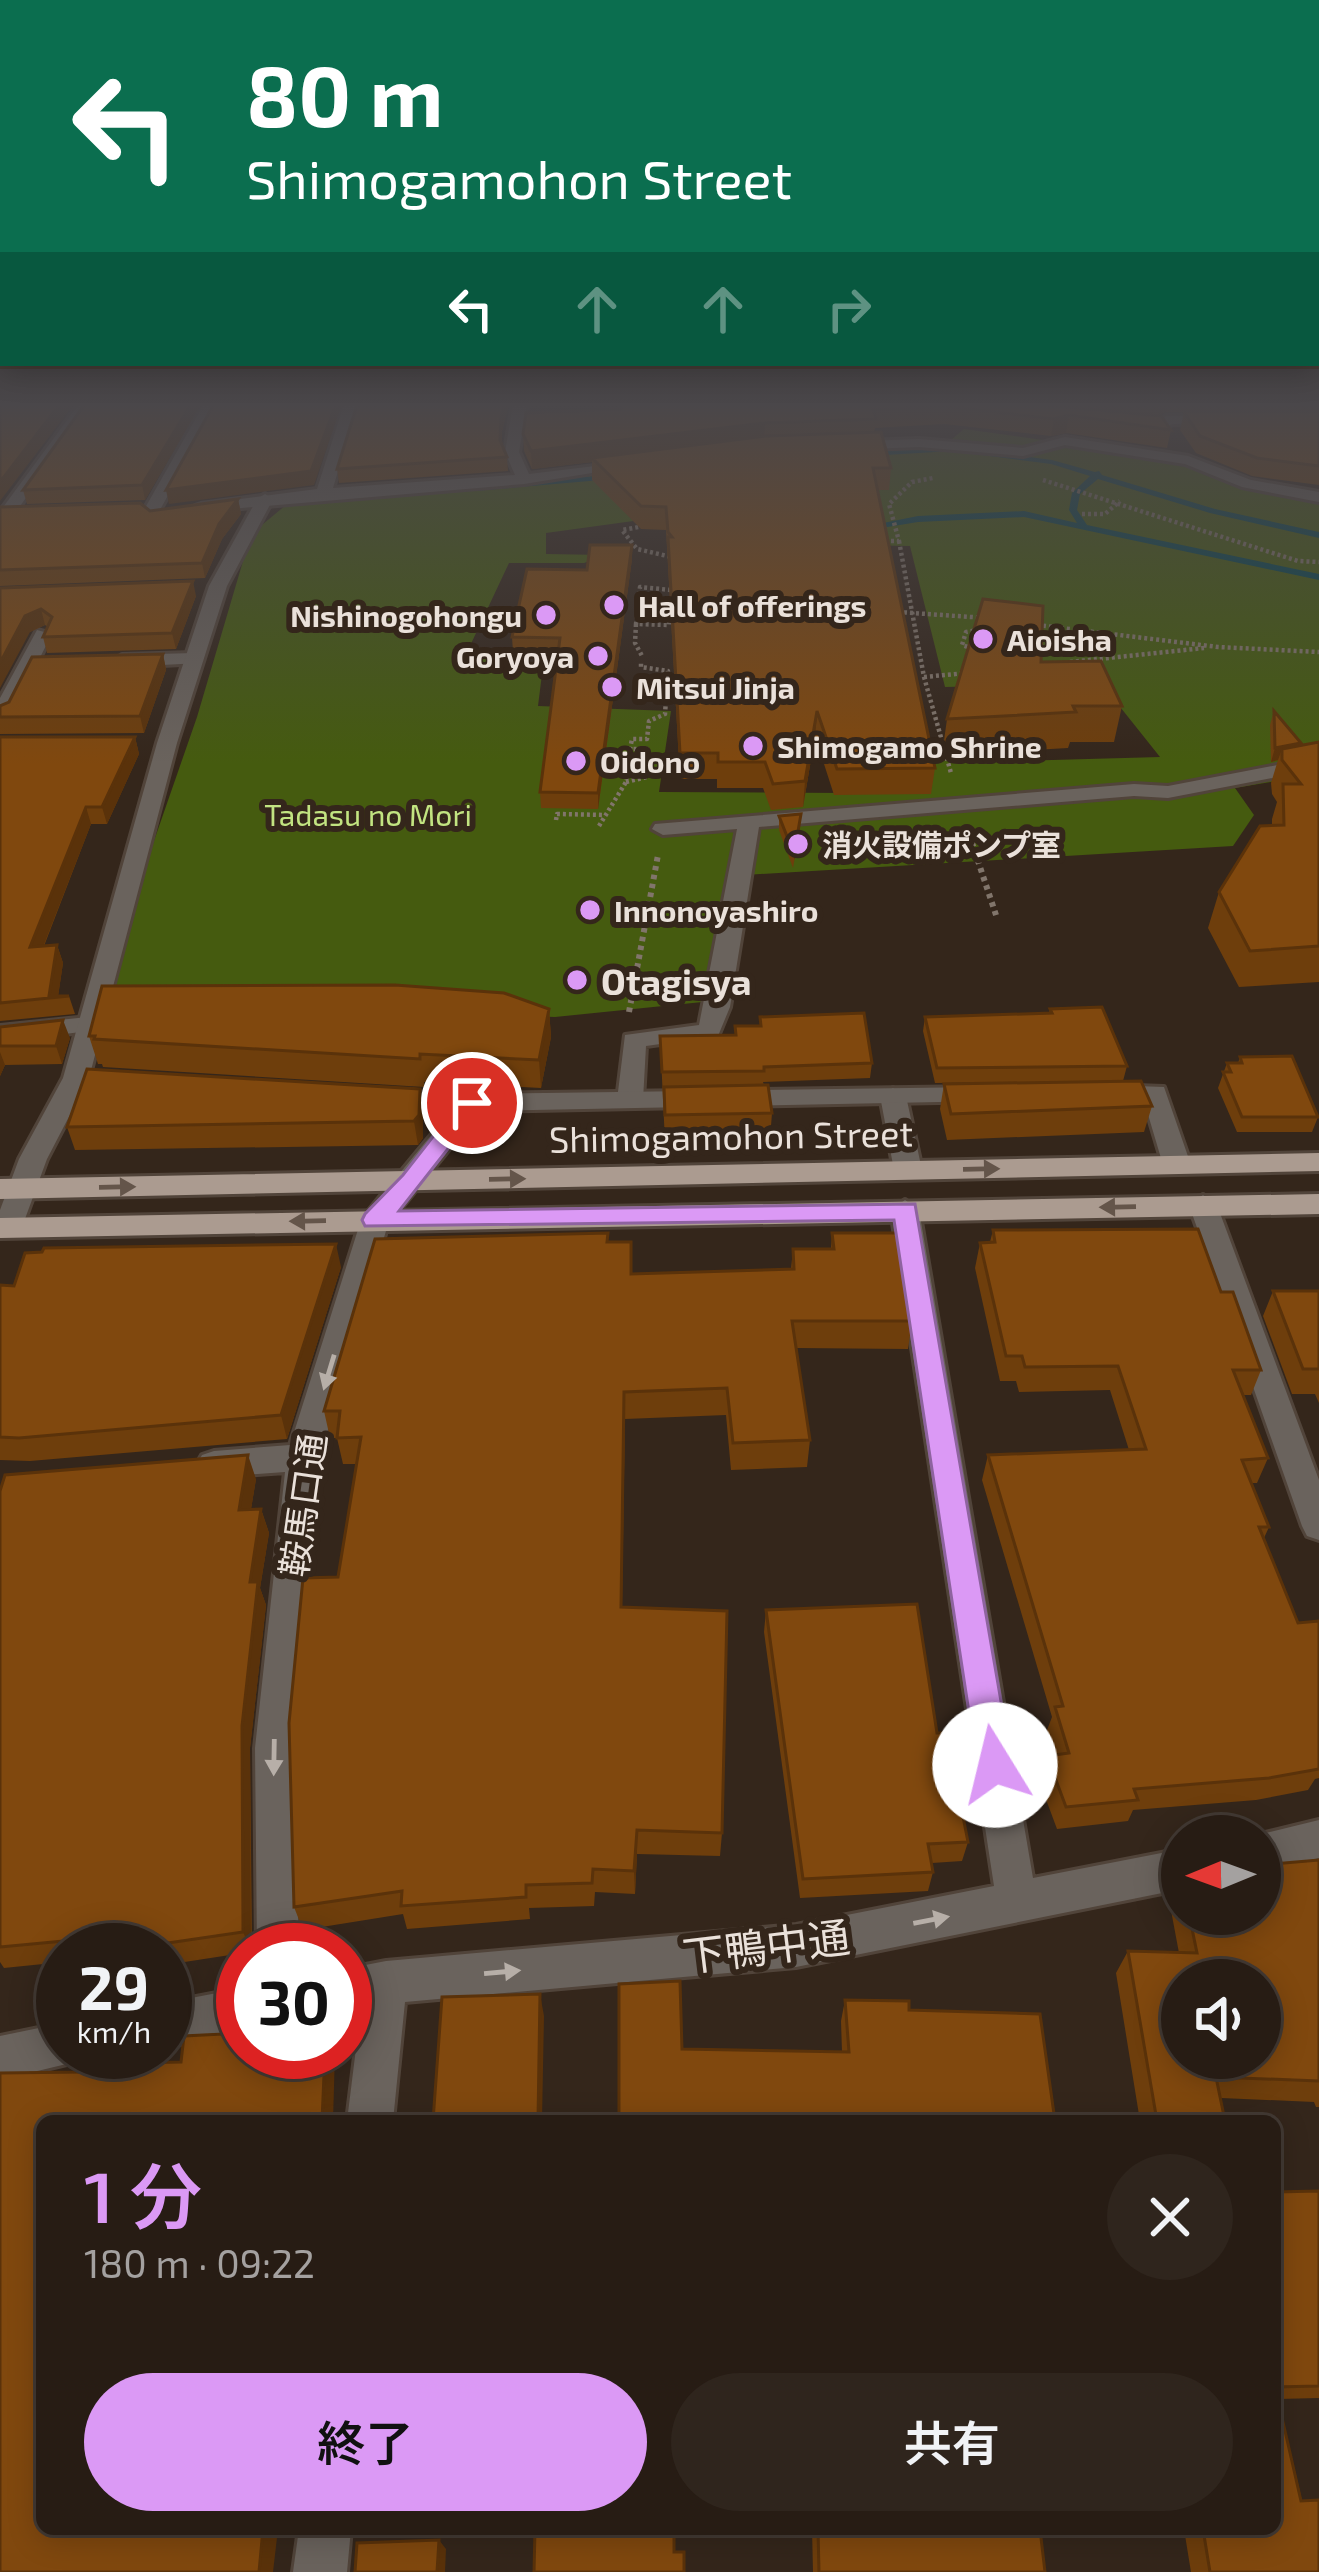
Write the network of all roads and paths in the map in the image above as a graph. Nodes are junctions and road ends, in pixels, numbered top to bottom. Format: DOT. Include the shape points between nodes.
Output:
graph roads {
  1 [pos="249,524"];
  2 [pos="658,524"];
  3 [pos="895,524"];
  4 [pos="1190,524"];
  5 [pos="878,541"];
  6 [pos="898,541"];
  7 [pos="686,560"];
  8 [pos="1319,562"];
  9 [pos="646,576"];
  10 [pos="640,586"];
  11 [pos="670,604"];
  12 [pos="682,604"];
  13 [pos="898,612"];
  14 [pos="914,613"];
  15 [pos="1027,623"];
  16 [pos="636,624"];
  17 [pos="43,634"];
  18 [pos="1218,647"];
  19 [pos="980,651"];
  20 [pos="1319,652"];
  21 [pos="194,659"];
  22 [pos="98,662"];
  23 [pos="51,663"];
  24 [pos="1060,663"];
  25 [pos="27,664"];
  26 [pos="969,673"];
  27 [pos="924,677"];
  28 [pos="0,716"];
  29 [pos="629,749"];
  30 [pos="650,761"];
  31 [pos="692,761"];
  32 [pos="1319,763"];
  33 [pos="626,782"];
  34 [pos="960,806"];
  35 [pos="607,815"];
  36 [pos="556,820"];
  37 [pos="749,823"];
  38 [pos="599,826"];
  39 [pos="663,829"];
  40 [pos="997,919"];
  41 [pos="88,1024"];
  42 [pos="0,1034"];
  43 [pos="1084,1094"];
  44 [pos="1012,1095"];
  45 [pos="356,1096"];
  46 [pos="893,1096"];
  47 [pos="630,1100"];
  48 [pos="472,1103"];
  49 [pos="1319,1162"];
  50 [pos="1177,1165"];
  51 [pos="908,1171"];
  52 [pos="412,1181"];
  53 [pos="11,1189"];
  54 [pos="1319,1204"];
  55 [pos="1203,1205"];
  56 [pos="905,1210"];
  57 [pos="375,1220"];
  58 [pos="4,1227"];
  59 [pos="303,1457"];
  60 [pos="187,1466"];
  61 [pos="1319,1526"];
  62 [pos="1319,1839"];
  63 [pos="1281,1848"];
  64 [pos="1161,1873"];
  65 [pos="1017,1904"];
  66 [pos="277,1923"];
  67 [pos="372,1985"];
  68 [pos="36,2050"];
  69 [pos="0,2057"];
  70 [pos="368,2079"];
  71 [pos="370,2115"];
  72 [pos="324,2535"];
  73 [pos="320,2572"];
  1 -- 21 [label="street" via="206,586"];
  2 -- 7 [label="path" via="622,530 638,549"];
  3 -- 6 [label="path"];
  4 -- 8 [label="path"];
  5 -- 6 [label="path"];
  6 -- 14 [label="path"];
  9 -- 10 [label="path"];
  10 -- 11 [label="path" via="671,587"];
  10 -- 16 [label="path"];
  11 -- 12 [label="path"];
  11 -- 16 [label="path" via="669,625"];
  13 -- 14 [label="path"];
  14 -- 19 [label="path" via="989,619 986,629 966,632 962,646"];
  14 -- 27 [label="path"];
  15 -- 18 [label="path"];
  16 -- 29 [label="path" via="641,667 668,670 666,706 650,721 647,739 632,739"];
  17 -- 25 [label="street"];
  18 -- 20 [label="path"];
  18 -- 24 [label="path"];
  21 -- 22 [label="street"];
  21 -- 41 [label="street" via="155,743"];
  23 -- 25 [label="street"];
  25 -- 28 [label="street"];
  26 -- 27 [label="path"];
  27 -- 34 [label="path"];
  29 -- 30 [label="path" via="647,749"];
  29 -- 33 [label="path"];
  30 -- 31 [label="path"];
  30 -- 33 [label="path" via="647,777"];
  32 -- 34 [label="street" via="1168,791"];
  33 -- 35 [label="path"];
  34 -- 37 [label="street"];
  34 -- 40 [label="path"];
  35 -- 36 [label="path"];
  35 -- 38 [label="path"];
  37 -- 39 [label="street"];
  37 -- 47 [label="street" via="710,1031 634,1040"];
  41 -- 42 [label="street"];
  41 -- 53 [label="street" via="87,1079"];
  43 -- 50 [label="street" via="1155,1093"];
  44 -- 46 [label="street"];
  45 -- 48 [label="street"];
  46 -- 47 [label="street"];
  46 -- 51 [label="street"];
  47 -- 48 [label="street"];
  48 -- 52 [label="street, 鞍馬口通"];
  49 -- 50 [label="main road, Shimogamohon Street"];
  51 -- 50 [label="main road, Shimogamohon Street, one-way"];
  52 -- 51 [label="main road, Shimogamohon Street, one-way"];
  53 -- 52 [label="main road, Shimogamohon Street, one-way"];
  52 -- 57 [label="street, 鞍馬口通"];
  53 -- 58 [label="street"];
  54 -- 55 [label="main road"];
  55 -- 56 [label="main road, one-way"];
  55 -- 61 [label="street"];
  56 -- 57 [label="main road"];
  56 -- 65 [label="street"];
  57 -- 58 [label="main road, one-way"];
  57 -- 59 [label="street, 鞍馬口通, one-way"];
  59 -- 60 [label="street"];
  59 -- 66 [label="street, 鞍馬口通, one-way" via="274,1748"];
  62 -- 63 [label="street"];
  64 -- 65 [label="street, 下鴨中通"];
  67 -- 65 [label="street, 下鴨中通, one-way" via="796,1946"];
  68 -- 69 [label="street"];
  70 -- 71 [label="street"];
  72 -- 73 [label="street"];
}
